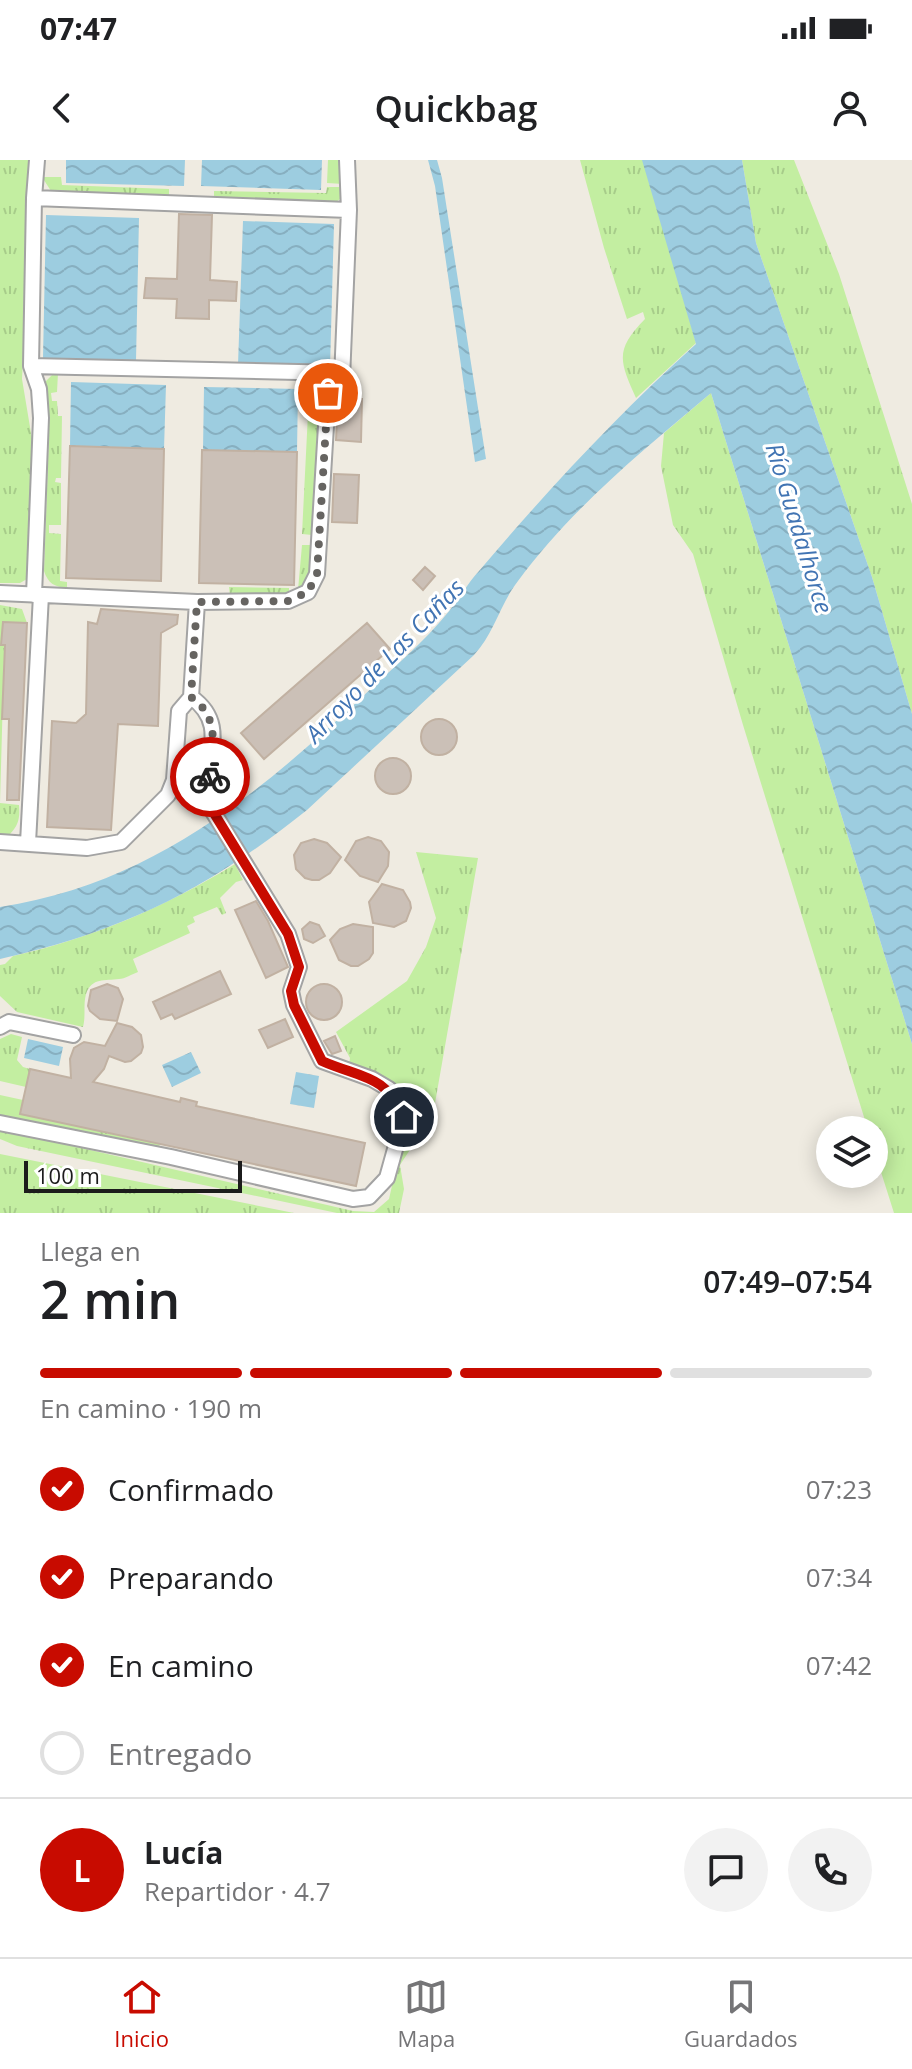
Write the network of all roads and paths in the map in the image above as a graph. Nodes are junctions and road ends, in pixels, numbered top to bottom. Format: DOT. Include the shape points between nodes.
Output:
graph roads {
  1 [pos="37,160"];
  2 [pos="347,160"];
  3 [pos="34,198"];
  4 [pos="349,210"];
  5 [pos="31,366"];
  6 [pos="304,372"];
  7 [pos="342,373"];
  8 [pos="328,393"];
  9 [pos="0,593"];
  10 [pos="38,595"];
  11 [pos="197,602"];
  12 [pos="191,697"];
  13 [pos="0,842"];
  14 [pos="28,843"];
  15 [pos="0,1027"];
  16 [pos="73,1035"];
  17 [pos="0,1123"];
  1 -- 3 [label="lane"];
  2 -- 4 [label="lane"];
  3 -- 4 [label="lane"];
  3 -- 5 [label="lane"];
  4 -- 7 [label="lane"];
  5 -- 6 [label="lane"];
  5 -- 10 [label="lane" via="41,418"];
  6 -- 7 [label="lane"];
  6 -- 8 [label="lane"];
  7 -- 8 [label="lane"];
  8 -- 11 [label="lane" via="317,574 308,592 288,601"];
  9 -- 10 [label="lane"];
  10 -- 11 [label="lane"];
  10 -- 14 [label="lane"];
  11 -- 12 [label="lane"];
  12 -- 14 [label="lane" via="179,711 174,780 168,795 121,842 87,848"];
  12 -- 17 [label="lane" via="205,707 214,731 208,790 212,810 295,949 299,967 291,991 294,1005 322,1061 389,1089 404,1117 387,1178 369,1197 353,1199"];
  13 -- 14 [label="lane"];
  15 -- 16 [label="lane" via="9,1022"];
}
